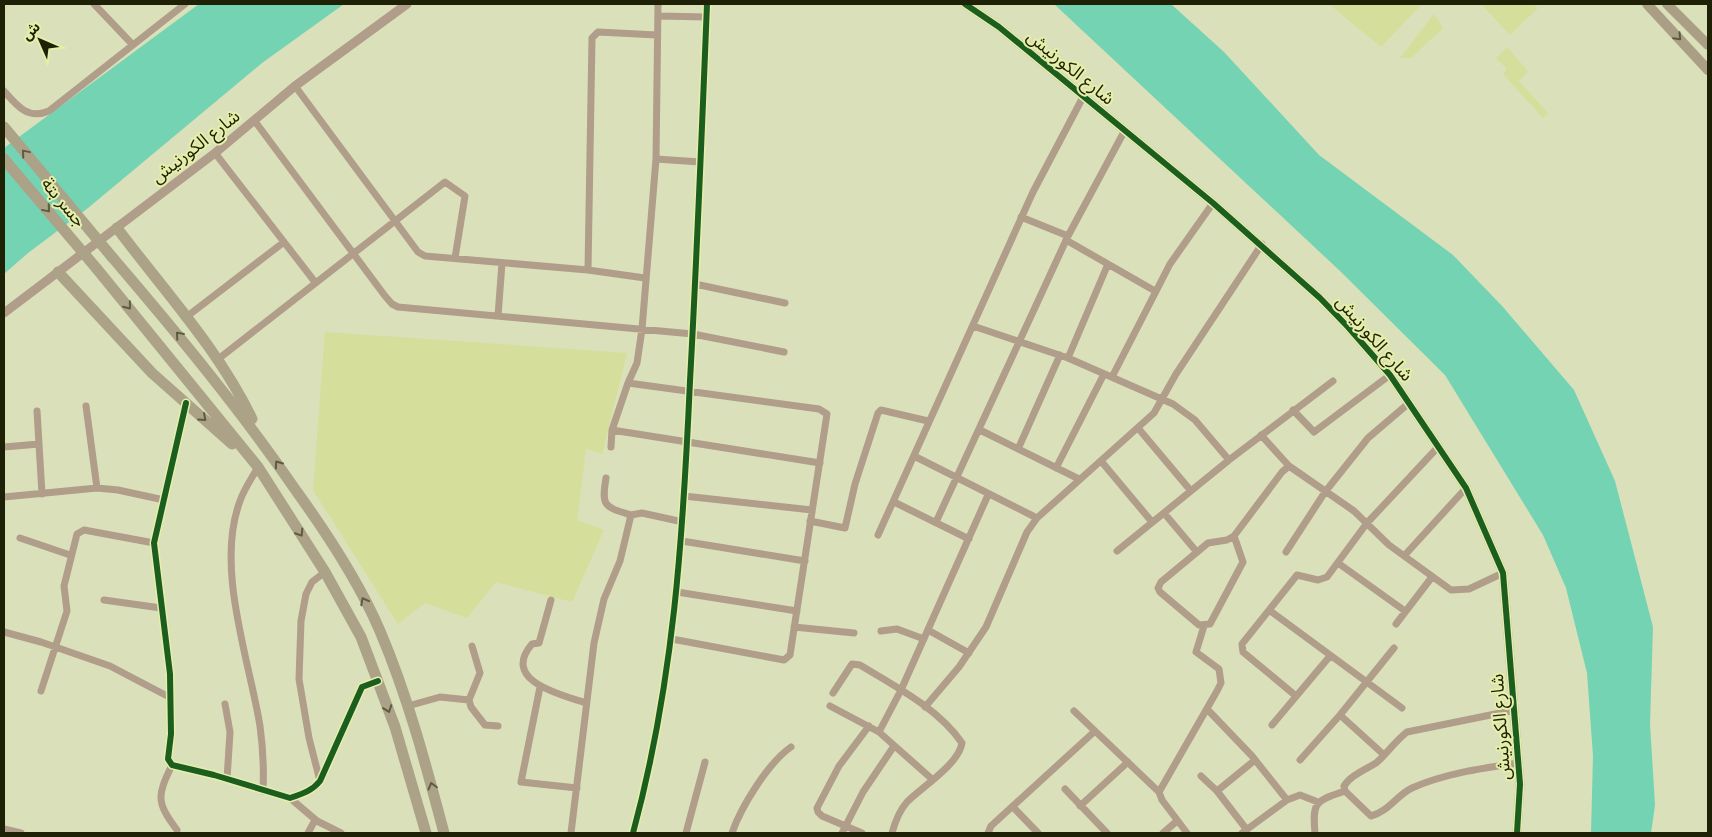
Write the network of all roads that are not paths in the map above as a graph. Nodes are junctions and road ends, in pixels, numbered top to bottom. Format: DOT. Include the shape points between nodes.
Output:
graph roads {
  1 [pos="94,4"];
  2 [pos="185,4"];
  3 [pos="407,4"];
  4 [pos="658,4"];
  5 [pos="707,4"];
  6 [pos="965,4"];
  7 [pos="1647,4"];
  8 [pos="1667,4"];
  9 [pos="658,16"];
  10 [pos="707,17"];
  11 [pos="657,35"];
  12 [pos="133,45"];
  13 [pos="1708,45"];
  14 [pos="1708,70"];
  15 [pos="295,86"];
  16 [pos="4,91"];
  17 [pos="1083,97"];
  18 [pos="254,120"];
  19 [pos="4,127"];
  20 [pos="1125,130"];
  21 [pos="215,153"];
  22 [pos="4,159"];
  23 [pos="656,159"];
  24 [pos="700,162"];
  25 [pos="1213,203"];
  26 [pos="1021,218"];
  27 [pos="394,222"];
  28 [pos="117,228"];
  29 [pos="1067,238"];
  30 [pos="284,242"];
  31 [pos="1262,244"];
  32 [pos="354,253"];
  33 [pos="455,258"];
  34 [pos="502,262"];
  35 [pos="1108,264"];
  36 [pos="588,270"];
  37 [pos="58,272"];
  38 [pos="645,278"];
  39 [pos="315,282"];
  40 [pos="695,284"];
  41 [pos="1155,291"];
  42 [pos="785,302"];
  43 [pos="4,313"];
  44 [pos="498,316"];
  45 [pos="186,318"];
  46 [pos="973,326"];
  47 [pos="642,329"];
  48 [pos="693,334"];
  49 [pos="1020,341"];
  50 [pos="784,352"];
  51 [pos="1060,356"];
  52 [pos="1068,358"];
  53 [pos="217,360"];
  54 [pos="1108,376"];
  55 [pos="1390,376"];
  56 [pos="1333,381"];
  57 [pos="628,383"];
  58 [pos="690,392"];
  59 [pos="1163,400"];
  60 [pos="1409,403"];
  61 [pos="186,404"];
  62 [pos="86,406"];
  63 [pos="1293,410"];
  64 [pos="37,411"];
  65 [pos="928,421"];
  66 [pos="1138,428"];
  67 [pos="612,430"];
  68 [pos="980,430"];
  69 [pos="1261,435"];
  70 [pos="261,439"];
  71 [pos="687,442"];
  72 [pos="39,444"];
  73 [pos="1439,446"];
  74 [pos="4,447"];
  75 [pos="611,447"];
  76 [pos="1018,449"];
  77 [pos="914,456"];
  78 [pos="1229,460"];
  79 [pos="1100,461"];
  80 [pos="820,463"];
  81 [pos="1289,466"];
  82 [pos="258,467"];
  83 [pos="1056,468"];
  84 [pos="606,478"];
  85 [pos="957,478"];
  86 [pos="1079,479"];
  87 [pos="97,488"];
  88 [pos="1466,488"];
  89 [pos="1191,491"];
  90 [pos="1325,492"];
  91 [pos="42,494"];
  92 [pos="988,494"];
  93 [pos="684,496"];
  94 [pos="4,497"];
  95 [pos="164,500"];
  96 [pos="894,502"];
  97 [pos="812,510"];
  98 [pos="1164,513"];
  99 [pos="631,514"];
  100 [pos="1037,518"];
  101 [pos="810,520"];
  102 [pos="683,522"];
  103 [pos="936,522"];
  104 [pos="1152,522"];
  105 [pos="1367,523"];
  106 [pos="878,535"];
  107 [pos="1234,536"];
  108 [pos="20,538"];
  109 [pos="969,539"];
  110 [pos="682,541"];
  111 [pos="154,543"];
  112 [pos="1117,551"];
  113 [pos="1196,552"];
  114 [pos="1286,552"];
  115 [pos="70,555"];
  116 [pos="1404,556"];
  117 [pos="805,561"];
  118 [pos="1338,563"];
  119 [pos="325,572"];
  120 [pos="1503,573"];
  121 [pos="1432,576"];
  122 [pos="677,592"];
  123 [pos="104,600"];
  124 [pos="551,600"];
  125 [pos="161,608"];
  126 [pos="1269,610"];
  127 [pos="797,611"];
  128 [pos="1405,611"];
  129 [pos="1396,624"];
  130 [pos="1204,626"];
  131 [pos="794,627"];
  132 [pos="380,630"];
  133 [pos="928,630"];
  134 [pos="881,631"];
  135 [pos="4,632"];
  136 [pos="854,633"];
  137 [pos="361,638"];
  138 [pos="924,639"];
  139 [pos="672,640"];
  140 [pos="472,646"];
  141 [pos="57,647"];
  142 [pos="1394,648"];
  143 [pos="969,653"];
  144 [pos="1330,656"];
  145 [pos="396,674"];
  146 [pos="378,680"];
  147 [pos="1366,683"];
  148 [pos="540,687"];
  149 [pos="901,690"];
  150 [pos="40,691"];
  151 [pos="833,693"];
  152 [pos="1296,696"];
  153 [pos="171,698"];
  154 [pos="469,700"];
  155 [pos="586,703"];
  156 [pos="225,704"];
  157 [pos="408,706"];
  158 [pos="830,706"];
  159 [pos="925,707"];
  160 [pos="1402,708"];
  161 [pos="1207,709"];
  162 [pos="1515,710"];
  163 [pos="1074,711"];
  164 [pos="1340,715"];
  165 [pos="1272,725"];
  166 [pos="498,726"];
  167 [pos="869,726"];
  168 [pos="1095,731"];
  169 [pos="879,732"];
  170 [pos="894,746"];
  171 [pos="791,747"];
  172 [pos="1383,754"];
  173 [pos="1255,760"];
  174 [pos="1300,760"];
  175 [pos="706,762"];
  176 [pos="1128,762"];
  177 [pos="1519,763"];
  178 [pos="172,765"];
  179 [pos="1201,776"];
  180 [pos="227,779"];
  181 [pos="933,780"];
  182 [pos="320,781"];
  183 [pos="577,788"];
  184 [pos="1065,790"];
  185 [pos="264,791"];
  186 [pos="1217,791"];
  187 [pos="1346,791"];
  188 [pos="1159,792"];
  189 [pos="290,798"];
  190 [pos="1287,800"];
  191 [pos="1318,802"];
  192 [pos="1080,806"];
  193 [pos="1013,807"];
  194 [pos="315,820"];
  195 [pos="1177,821"];
  196 [pos="4,829"];
  197 [pos="177,830"];
  198 [pos="844,830"];
  199 [pos="1244,832"];
  200 [pos="21,833"];
  201 [pos="308,833"];
  202 [pos="341,833"];
  203 [pos="426,833"];
  204 [pos="444,833"];
  205 [pos="571,833"];
  206 [pos="633,833"];
  207 [pos="686,833"];
  208 [pos="732,833"];
  209 [pos="862,833"];
  210 [pos="892,833"];
  211 [pos="988,833"];
  212 [pos="1038,833"];
  213 [pos="1108,833"];
  214 [pos="1163,833"];
  215 [pos="1187,833"];
  216 [pos="1315,833"];
  217 [pos="1517,833"];
  1 -- 12 [label="street"];
  2 -- 12 [label="street"];
  3 -- 15 [label="street, شارع الكورنيش"];
  4 -- 9 [label="street"];
  5 -- 10 [label="street"];
  6 -- 17 [label="street, شارع الكورنيش" via="999,27"];
  7 -- 14 [label="main road, one-way"];
  8 -- 13 [label="main road"];
  9 -- 10 [label="street"];
  9 -- 11 [label="street"];
  10 -- 24 [label="street"];
  11 -- 23 [label="street"];
  11 -- 36 [label="street" via="598,32 592,38"];
  12 -- 16 [label="street" via="43,113 25,112"];
  15 -- 18 [label="street, شارع الكورنيش"];
  15 -- 27 [label="street"];
  17 -- 20 [label="street, شارع الكورنيش"];
  17 -- 26 [label="street"];
  18 -- 21 [label="street, شارع الكورنيش"];
  18 -- 32 [label="street"];
  70 -- 19 [label="highway, one-way, bridge" via="195,354"];
  20 -- 25 [label="street, شارع الكورنيش"];
  20 -- 29 [label="street"];
  21 -- 28 [label="street, شارع الكورنيش"];
  21 -- 30 [label="street"];
  22 -- 82 [label="highway, جسر بتة, one-way, bridge" via="98,268"];
  23 -- 24 [label="street"];
  23 -- 38 [label="street"];
  24 -- 40 [label="street"];
  25 -- 31 [label="street, شارع الكورنيش"];
  25 -- 41 [label="street" via="1180,248"];
  26 -- 29 [label="street"];
  26 -- 46 [label="street"];
  27 -- 32 [label="street"];
  27 -- 33 [label="street" via="418,252 425,256"];
  27 -- 33 [label="street" via="445,182 465,196"];
  28 -- 37 [label="street, شارع الكورنيش"];
  28 -- 45 [label="highway"];
  29 -- 35 [label="street"];
  29 -- 49 [label="street"];
  30 -- 39 [label="street"];
  30 -- 45 [label="street"];
  31 -- 55 [label="street, شارع الكورنيش" via="1348,327"];
  31 -- 59 [label="street" via="1176,374"];
  32 -- 39 [label="street"];
  32 -- 44 [label="street" via="392,304 398,307"];
  33 -- 34 [label="street"];
  34 -- 36 [label="street"];
  34 -- 44 [label="street"];
  35 -- 41 [label="street"];
  35 -- 52 [label="street"];
  36 -- 38 [label="street"];
  37 -- 43 [label="street, شارع الكورنيش"];
  37 -- 61 [label="highway" via="152,373"];
  38 -- 47 [label="street"];
  39 -- 53 [label="street"];
  40 -- 42 [label="street"];
  40 -- 48 [label="street"];
  41 -- 54 [label="street"];
  44 -- 47 [label="street"];
  45 -- 53 [label="highway"];
  46 -- 49 [label="street"];
  46 -- 65 [label="street"];
  47 -- 48 [label="street"];
  47 -- 57 [label="street" via="637,363"];
  48 -- 50 [label="street"];
  48 -- 58 [label="street"];
  49 -- 51 [label="street"];
  49 -- 68 [label="street"];
  51 -- 52 [label="street"];
  51 -- 76 [label="street"];
  52 -- 54 [label="street"];
  53 -- 70 [label="highway" via="238,390"];
  54 -- 59 [label="street"];
  54 -- 83 [label="street"];
  55 -- 60 [label="street, شارع الكورنيش"];
  55 -- 63 [label="street" via="1314,432"];
  56 -- 63 [label="street"];
  57 -- 58 [label="street"];
  57 -- 67 [label="street"];
  58 -- 71 [label="street"];
  58 -- 80 [label="street" via="824,410 827,414"];
  59 -- 66 [label="street"];
  59 -- 78 [label="street" via="1195,420"];
  60 -- 73 [label="street, شارع الكورنيش"];
  60 -- 90 [label="street" via="1368,438"];
  61 -- 82 [label="highway, one-way"];
  61 -- 95 [label="street"];
  62 -- 87 [label="street"];
  63 -- 69 [label="street"];
  64 -- 72 [label="street"];
  65 -- 77 [label="street"];
  65 -- 101 [label="street" via="881,410 866,446 845,528"];
  66 -- 79 [label="street"];
  66 -- 89 [label="street"];
  67 -- 71 [label="street"];
  67 -- 75 [label="street"];
  68 -- 76 [label="street"];
  68 -- 85 [label="street"];
  69 -- 78 [label="street"];
  69 -- 81 [label="street"];
  132 -- 70 [label="highway, one-way" via="333,545"];
  71 -- 80 [label="street"];
  71 -- 93 [label="street"];
  72 -- 74 [label="street"];
  72 -- 91 [label="street"];
  73 -- 88 [label="street, شارع الكورنيش"];
  73 -- 105 [label="street"];
  76 -- 83 [label="street"];
  77 -- 85 [label="street"];
  77 -- 96 [label="street"];
  78 -- 89 [label="street"];
  79 -- 86 [label="street"];
  79 -- 104 [label="street"];
  80 -- 97 [label="street"];
  81 -- 90 [label="street"];
  81 -- 107 [label="street"];
  82 -- 119 [label="highway, one-way"];
  82 -- 185 [label="street" via="240,501 232,537 232,586 260,726"];
  83 -- 86 [label="street"];
  84 -- 99 [label="street" via="605,504"];
  85 -- 92 [label="street"];
  85 -- 103 [label="street"];
  86 -- 100 [label="street"];
  87 -- 91 [label="street"];
  87 -- 95 [label="street"];
  88 -- 116 [label="street"];
  88 -- 120 [label="street, شارع الكورنيش"];
  89 -- 98 [label="street"];
  90 -- 105 [label="street"];
  90 -- 114 [label="street"];
  91 -- 94 [label="street"];
  92 -- 100 [label="street"];
  92 -- 109 [label="street"];
  93 -- 97 [label="street"];
  93 -- 102 [label="street"];
  95 -- 111 [label="street"];
  96 -- 103 [label="street"];
  96 -- 106 [label="street"];
  97 -- 101 [label="street"];
  98 -- 104 [label="street"];
  98 -- 113 [label="street"];
  99 -- 102 [label="street" via="642,512"];
  99 -- 155 [label="street" via="620,561 604,599"];
  100 -- 143 [label="street" via="1027,532 986,627"];
  101 -- 117 [label="street"];
  102 -- 110 [label="street"];
  103 -- 109 [label="street"];
  104 -- 112 [label="street"];
  105 -- 116 [label="street"];
  105 -- 118 [label="street"];
  107 -- 113 [label="street" via="1208,544"];
  107 -- 130 [label="street" via="1243,562 1210,624"];
  108 -- 115 [label="street"];
  109 -- 133 [label="street"];
  110 -- 117 [label="street"];
  110 -- 122 [label="street"];
  111 -- 115 [label="street" via="84,530 77,534"];
  111 -- 125 [label="street"];
  113 -- 130 [label="street" via="1158,588"];
  115 -- 141 [label="street" via="64,586 67,611"];
  116 -- 121 [label="street"];
  117 -- 127 [label="street"];
  118 -- 126 [label="street" via="1322,580 1297,575"];
  118 -- 128 [label="street"];
  119 -- 137 [label="highway"];
  119 -- 182 [label="street" via="312,582 306,594 301,621 299,679 308,738"];
  120 -- 121 [label="street" via="1459,591 1451,590"];
  120 -- 162 [label="street, شارع الكورنيش"];
  121 -- 128 [label="street"];
  122 -- 127 [label="street"];
  122 -- 139 [label="street"];
  123 -- 125 [label="street"];
  124 -- 148 [label="street" via="539,643 532,644 525,659 529,679"];
  125 -- 153 [label="street"];
  126 -- 144 [label="street"];
  126 -- 152 [label="street" via="1240,648"];
  127 -- 131 [label="street"];
  128 -- 129 [label="street"];
  130 -- 161 [label="street" via="1196,652 1220,669 1221,674 1217,691"];
  131 -- 136 [label="street"];
  131 -- 139 [label="street" via="790,655 784,660"];
  132 -- 137 [label="highway" via="376,641 368,642"];
  132 -- 145 [label="highway"];
  133 -- 138 [label="street"];
  133 -- 143 [label="street"];
  134 -- 138 [label="street" via="897,629"];
  135 -- 141 [label="street"];
  137 -- 146 [label="highway"];
  138 -- 149 [label="street"];
  139 -- 206 [label="street" via="651,758"];
  140 -- 154 [label="street" via="480,673"];
  141 -- 150 [label="street"];
  141 -- 153 [label="street" via="110,666"];
  142 -- 147 [label="street"];
  143 -- 159 [label="street"];
  144 -- 147 [label="street"];
  144 -- 152 [label="street"];
  145 -- 146 [label="highway" via="385,672"];
  145 -- 157 [label="highway"];
  146 -- 182 [label="street" via="362,687 356,696"];
  146 -- 203 [label="highway, one-way"];
  147 -- 160 [label="street"];
  147 -- 164 [label="street"];
  148 -- 155 [label="street"];
  148 -- 183 [label="street" via="521,782"];
  149 -- 151 [label="street" via="860,664 852,664"];
  149 -- 159 [label="street"];
  149 -- 169 [label="street"];
  152 -- 165 [label="street"];
  153 -- 178 [label="street" via="168,759"];
  154 -- 157 [label="street" via="440,697"];
  154 -- 166 [label="street" via="485,725"];
  155 -- 183 [label="street"];
  156 -- 180 [label="street" via="230,732"];
  204 -- 157 [label="highway, one-way"];
  158 -- 167 [label="street"];
  159 -- 181 [label="street" via="962,743 961,750"];
  161 -- 173 [label="street"];
  161 -- 188 [label="street"];
  162 -- 172 [label="street" via="1407,732"];
  162 -- 177 [label="street, شارع الكورنيش"];
  163 -- 168 [label="street"];
  164 -- 172 [label="street"];
  164 -- 174 [label="street"];
  167 -- 169 [label="street"];
  167 -- 198 [label="street" via="839,766 817,808 822,816"];
  168 -- 176 [label="street"];
  168 -- 193 [label="street"];
  169 -- 170 [label="street"];
  170 -- 181 [label="street"];
  170 -- 198 [label="street" via="863,792"];
  171 -- 208 [label="street" via="760,782"];
  172 -- 187 [label="street" via="1378,761 1347,780"];
  173 -- 186 [label="street"];
  173 -- 190 [label="street"];
  175 -- 207 [label="street"];
  176 -- 188 [label="street"];
  176 -- 192 [label="street"];
  177 -- 187 [label="street" via="1458,774 1411,788 1371,816"];
  177 -- 217 [label="street, شارع الكورنيش"];
  178 -- 180 [label="street"];
  178 -- 197 [label="street" via="160,789 160,801"];
  179 -- 186 [label="street"];
  180 -- 185 [label="street"];
  181 -- 210 [label="street" via="903,807"];
  182 -- 189 [label="street" via="314,789"];
  183 -- 205 [label="street"];
  184 -- 192 [label="street"];
  185 -- 189 [label="street"];
  186 -- 199 [label="street"];
  187 -- 191 [label="street"];
  188 -- 195 [label="street"];
  189 -- 194 [label="street"];
  190 -- 191 [label="street" via="1300,795"];
  190 -- 199 [label="street"];
  191 -- 216 [label="street" via="1314,814"];
  192 -- 213 [label="street"];
  193 -- 211 [label="street"];
  193 -- 212 [label="street"];
  194 -- 201 [label="street"];
  194 -- 202 [label="street"];
  195 -- 214 [label="street"];
  195 -- 215 [label="street"];
  196 -- 200 [label="street"];
  198 -- 209 [label="street"];
}
